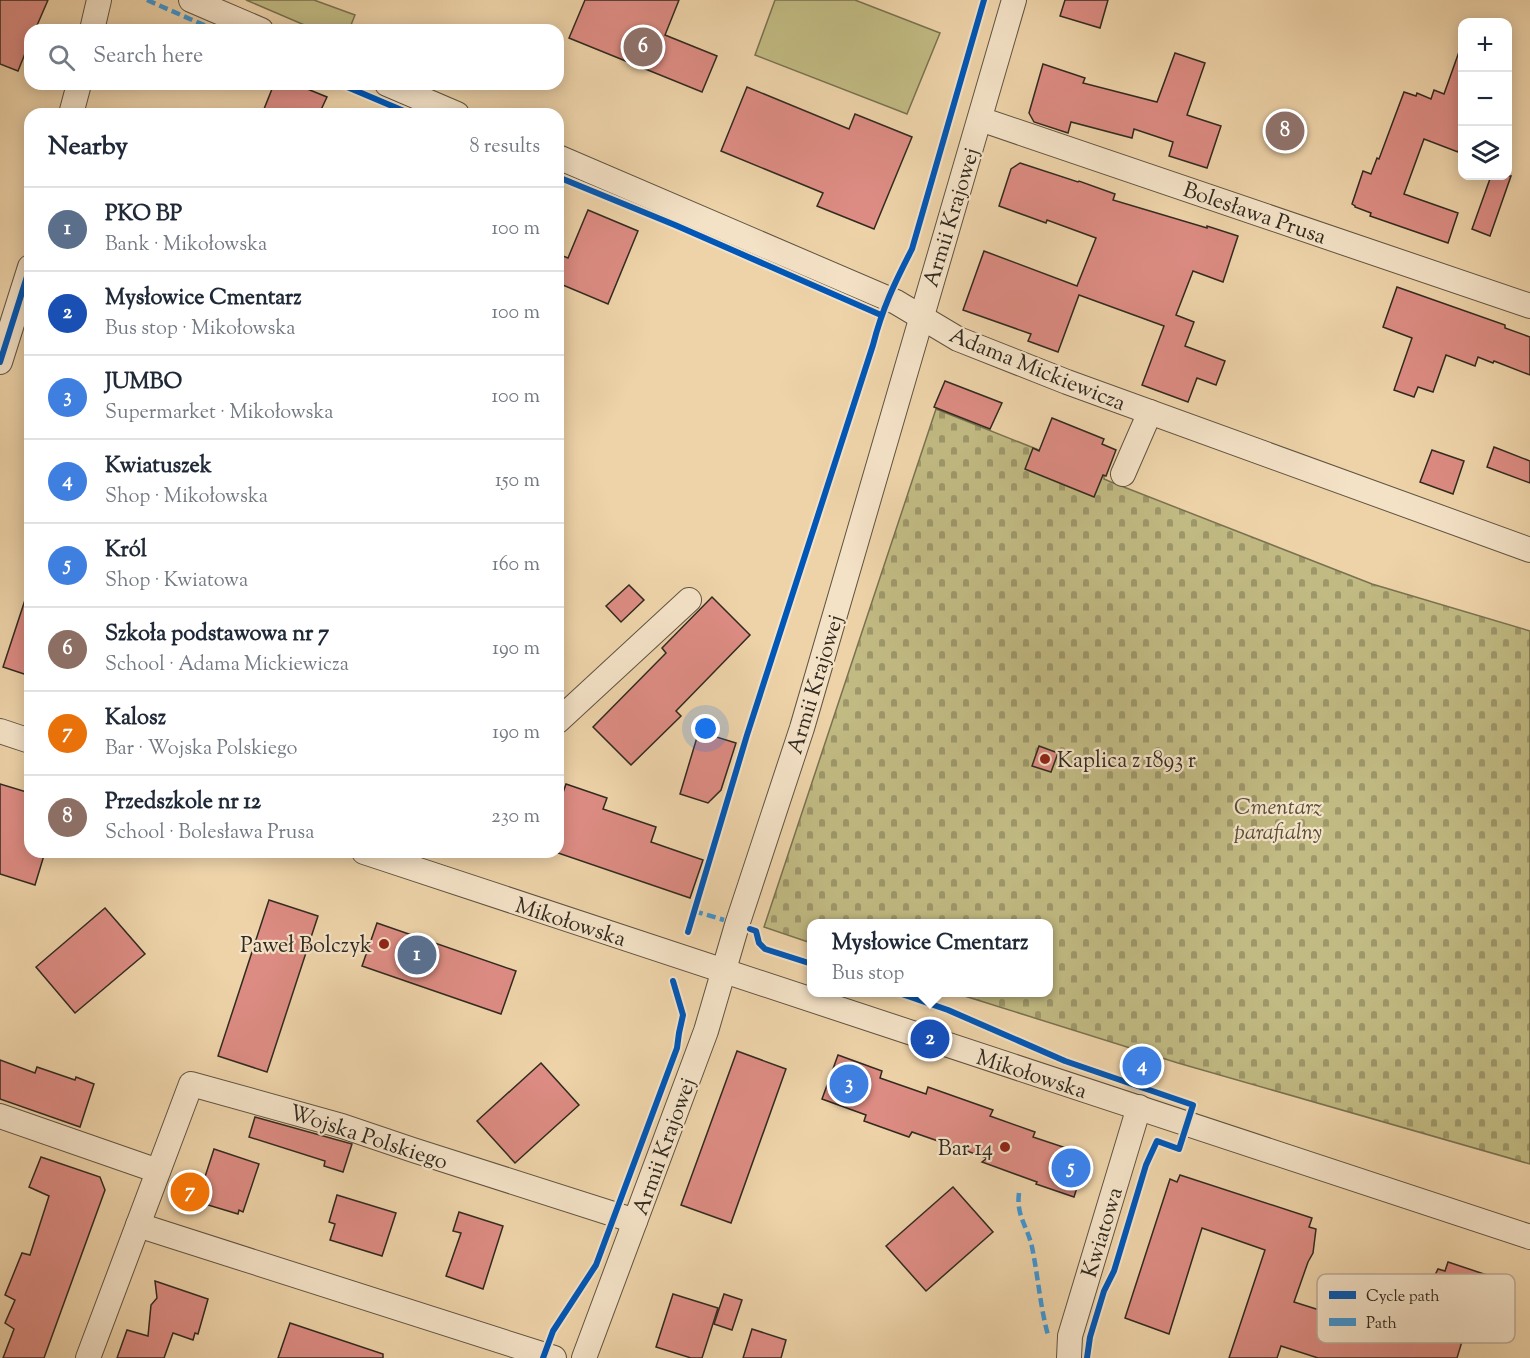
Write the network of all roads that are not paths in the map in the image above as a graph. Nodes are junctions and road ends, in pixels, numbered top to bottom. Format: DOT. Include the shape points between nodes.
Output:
graph roads {
  1 [pos="99,0"];
  2 [pos="191,0"];
  3 [pos="1014,0"];
  4 [pos="93,24"];
  5 [pos="247,24"];
  6 [pos="77,90"];
  7 [pos="401,90"];
  8 [pos="73,108"];
  9 [pos="443,108"];
  10 [pos="980,119"];
  11 [pos="564,160"];
  12 [pos="24,286"];
  13 [pos="1530,306"];
  14 [pos="921,317"];
  15 [pos="0,362"];
  16 [pos="1150,412"];
  17 [pos="1123,474"];
  18 [pos="1530,550"];
  19 [pos="689,600"];
  20 [pos="564,715"];
  21 [pos="0,731"];
  22 [pos="24,739"];
  23 [pos="382,858"];
  24 [pos="724,971"];
  25 [pos="1139,1107"];
  26 [pos="0,1116"];
  27 [pos="158,1171"];
  28 [pos="635,1221"];
  29 [pos="138,1225"];
  30 [pos="1530,1237"];
  31 [pos="88,1358"];
  32 [pos="554,1358"];
  33 [pos="584,1358"];
  34 [pos="1069,1358"];
  1 -- 4 [label="street"];
  2 -- 5 [label="street"];
  3 -- 10 [label="street, Armii Krajowej"];
  6 -- 8 [label="street"];
  7 -- 9 [label="street"];
  10 -- 13 [label="street, Bolesława Prusa"];
  10 -- 14 [label="street, Armii Krajowej"];
  11 -- 14 [label="street, Adama Mickiewicza" via="896,302"];
  12 -- 15 [label="street"];
  14 -- 16 [label="street, Adama Mickiewicza" via="958,339"];
  14 -- 24 [label="street, Armii Krajowej" via="802,728"];
  16 -- 17 [label="street"];
  16 -- 18 [label="street, Adama Mickiewicza"];
  19 -- 20 [label="street"];
  21 -- 22 [label="street"];
  23 -- 24 [label="street, Mikołowska"];
  24 -- 25 [label="street, Mikołowska"];
  24 -- 28 [label="street, Armii Krajowej" via="706,1031"];
  25 -- 30 [label="street, Mikołowska"];
  25 -- 34 [label="street, Kwiatowa" via="1070,1336"];
  26 -- 27 [label="street"];
  27 -- 28 [label="street, Wojska Polskiego" via="191,1084 342,1126"];
  27 -- 29 [label="street, Wojska Polskiego"];
  28 -- 33 [label="street, Armii Krajowej"];
  29 -- 31 [label="street, Wojska Polskiego"];
  29 -- 32 [label="street"];
}
